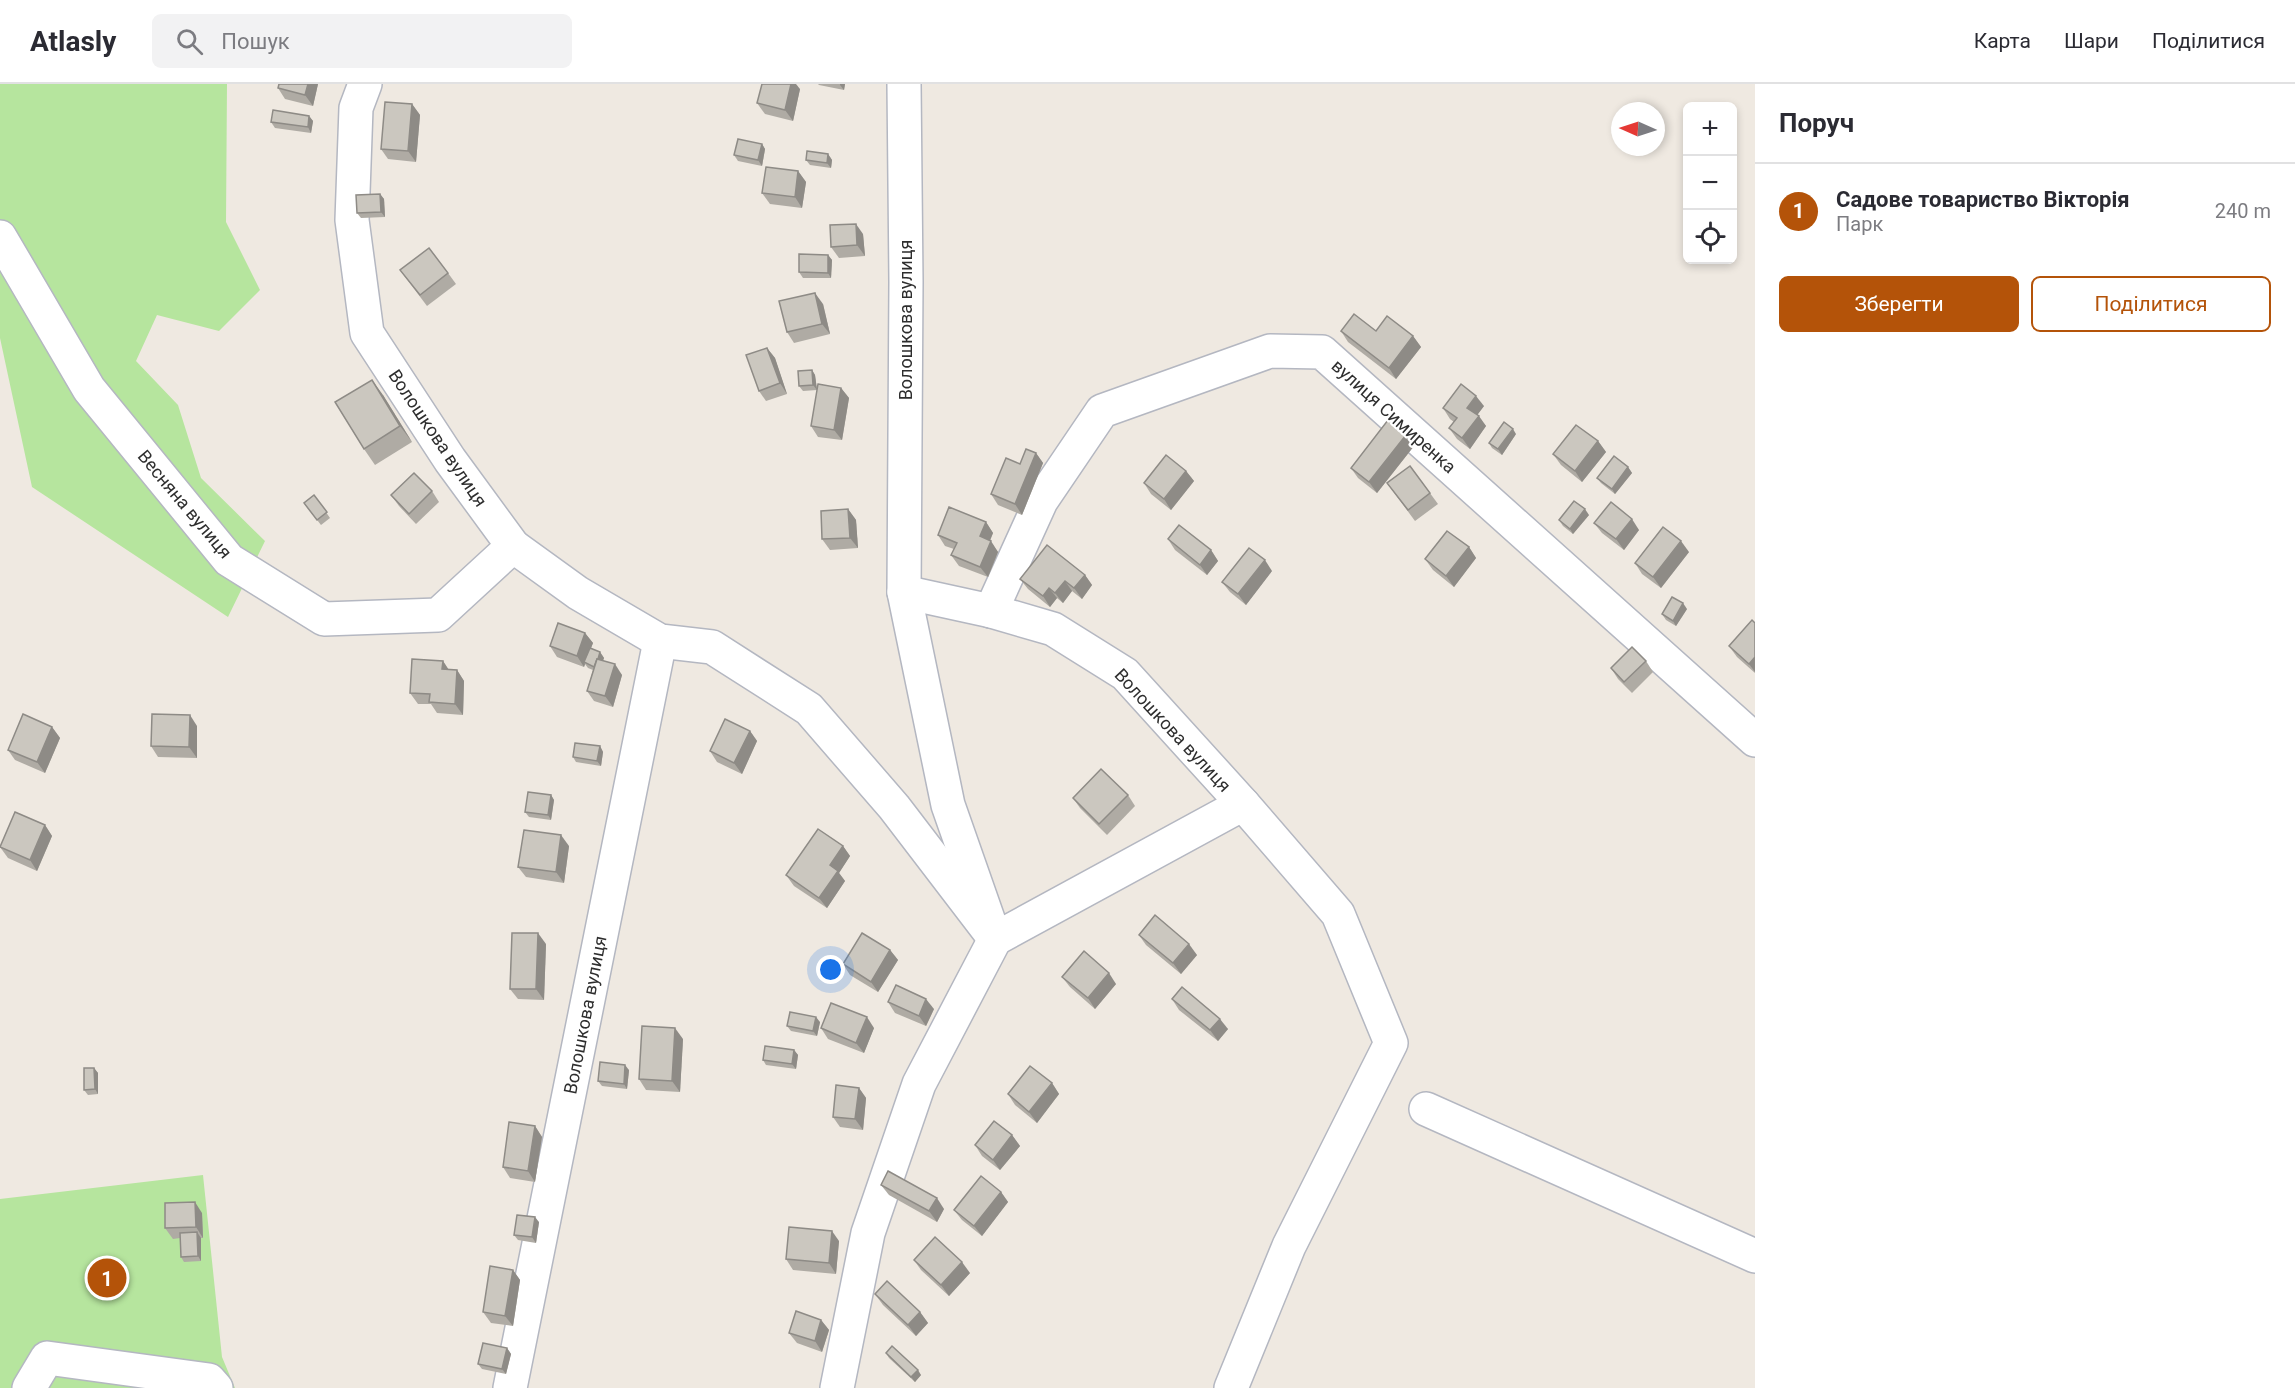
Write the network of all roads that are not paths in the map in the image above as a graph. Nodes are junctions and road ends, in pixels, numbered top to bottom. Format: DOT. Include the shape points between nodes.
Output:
graph roads {
  1 [pos="365,84"];
  2 [pos="904,84"];
  3 [pos="0,237"];
  4 [pos="513,546"];
  5 [pos="904,592"];
  6 [pos="991,611"];
  7 [pos="660,641"];
  8 [pos="1755,740"];
  9 [pos="1243,804"];
  10 [pos="995,939"];
  11 [pos="1426,1110"];
  12 [pos="1755,1256"];
  13 [pos="29,1388"];
  14 [pos="216,1388"];
  15 [pos="510,1388"];
  16 [pos="837,1388"];
  17 [pos="1231,1388"];
  1 -- 4 [label="street, Волошкова вулиця" via="356,108 352,220 367,333 450,460"];
  2 -- 5 [label="street, Волошкова вулиця"];
  3 -- 4 [label="street, Весняна вулиця" via="88,389 229,560 324,619 438,615"];
  4 -- 7 [label="street, Волошкова вулиця" via="578,593"];
  5 -- 6 [label="street, Волошкова вулиця"];
  5 -- 10 [label="street, Волошкова вулиця" via="948,805"];
  6 -- 8 [label="street, вулиця Симиренка" via="1041,501 1102,411 1270,351 1322,352"];
  6 -- 9 [label="street, Волошкова вулиця" via="1053,629 1125,674"];
  7 -- 10 [label="street, Волошкова вулиця" via="712,647 809,709 894,807"];
  7 -- 15 [label="street, Волошкова вулиця"];
  9 -- 10 [label="street, Волошкова вулиця"];
  9 -- 17 [label="street" via="1338,914 1391,1044 1289,1245"];
  10 -- 16 [label="street" via="919,1084 868,1233"];
  11 -- 12 [label="street"];
  13 -- 14 [label="street" via="47,1358 209,1380"];
}
